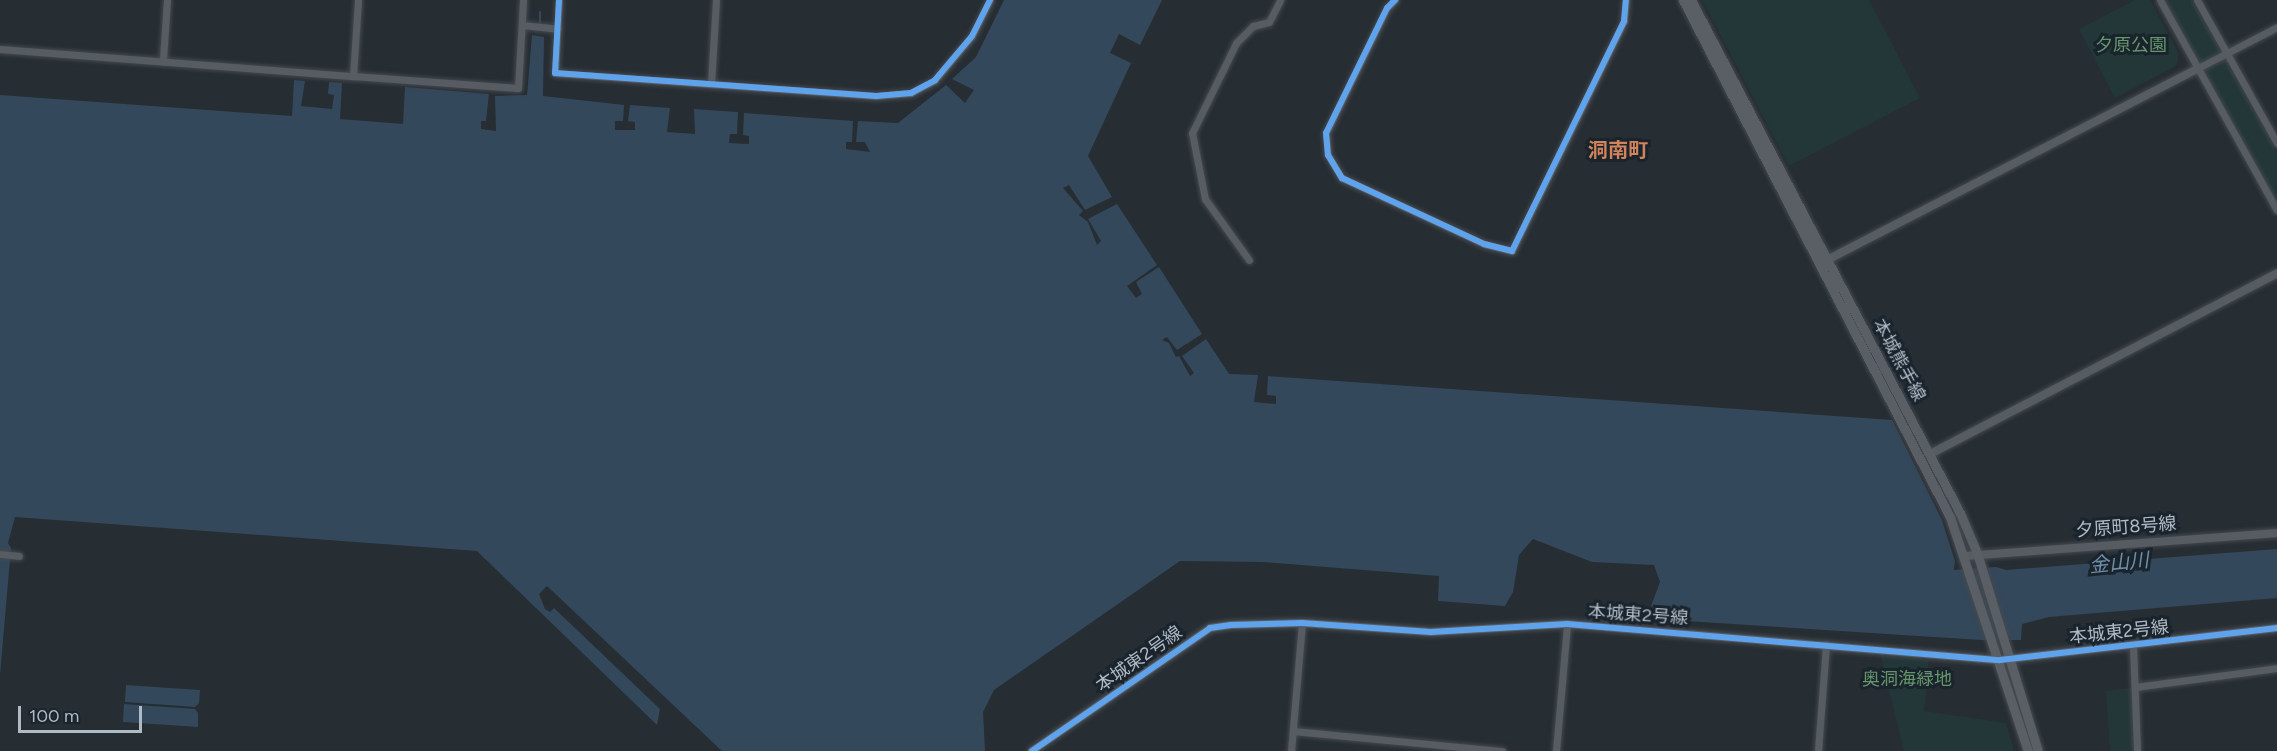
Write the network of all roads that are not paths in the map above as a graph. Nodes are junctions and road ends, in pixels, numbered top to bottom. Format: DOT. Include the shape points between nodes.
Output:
graph roads {
  1 [pos="167,0"];
  2 [pos="358,0"];
  3 [pos="523,0"];
  4 [pos="559,0"];
  5 [pos="716,0"];
  6 [pos="990,0"];
  7 [pos="1280,0"];
  8 [pos="1395,0"];
  9 [pos="1626,0"];
  10 [pos="1683,0"];
  11 [pos="1691,0"];
  12 [pos="2160,0"];
  13 [pos="2198,0"];
  14 [pos="522,26"];
  15 [pos="2277,27"];
  16 [pos="558,29"];
  17 [pos="0,49"];
  18 [pos="2227,53"];
  19 [pos="163,59"];
  20 [pos="2198,68"];
  21 [pos="353,76"];
  22 [pos="711,84"];
  23 [pos="2277,143"];
  24 [pos="2277,210"];
  25 [pos="1250,260"];
  26 [pos="1824,262"];
  27 [pos="2277,273"];
  28 [pos="1930,454"];
  29 [pos="2277,533"];
  30 [pos="1977,553"];
  31 [pos="0,554"];
  32 [pos="19,556"];
  33 [pos="1966,556"];
  34 [pos="1974,567"];
  35 [pos="1302,623"];
  36 [pos="1567,624"];
  37 [pos="2277,628"];
  38 [pos="1826,644"];
  39 [pos="2133,646"];
  40 [pos="2011,659"];
  41 [pos="2000,660"];
  42 [pos="2277,668"];
  43 [pos="2135,687"];
  44 [pos="1294,731"];
  45 [pos="1032,751"];
  46 [pos="1291,751"];
  47 [pos="1502,751"];
  48 [pos="1556,751"];
  49 [pos="1818,751"];
  50 [pos="2028,751"];
  51 [pos="2038,751"];
  52 [pos="2137,751"];
  1 -- 19 [label="street"];
  2 -- 21 [label="street"];
  3 -- 14 [label="street"];
  4 -- 16 [label="street"];
  5 -- 22 [label="street"];
  6 -- 22 [label="street" via="972,36 949,64 935,80 911,93 876,96"];
  7 -- 25 [label="street" via="1269,22 1253,26 1236,43 1192,133 1205,199"];
  8 -- 9 [label="street" via="1387,8 1326,133 1328,155 1342,178 1484,244 1512,251 1624,21"];
  10 -- 26 [label="main road, 本城熊手線"];
  11 -- 26 [label="main road, 本城熊手線"];
  12 -- 20 [label="street"];
  13 -- 18 [label="street"];
  14 -- 16 [label="street"];
  14 -- 21 [label="street" via="518,88"];
  15 -- 18 [label="street"];
  16 -- 22 [label="street" via="555,73"];
  17 -- 19 [label="street"];
  18 -- 20 [label="street"];
  18 -- 23 [label="street"];
  19 -- 21 [label="street"];
  20 -- 24 [label="street"];
  20 -- 26 [label="street"];
  26 -- 28 [label="main road, 本城熊手線"];
  26 -- 33 [label="main road, 本城熊手線" via="1923,458"];
  27 -- 28 [label="street"];
  28 -- 30 [label="main road, 本城熊手線"];
  29 -- 30 [label="street, 夕原町8号線"];
  30 -- 33 [label="street, 夕原町8号線"];
  30 -- 34 [label="main road, 本城熊手線"];
  31 -- 32 [label="street"];
  33 -- 34 [label="main road, 本城熊手線"];
  34 -- 40 [label="main road, 本城熊手線"];
  34 -- 41 [label="main road, 本城熊手線"];
  35 -- 36 [label="street, 本城東2号線" via="1431,633"];
  35 -- 44 [label="street"];
  35 -- 45 [label="street, 本城東2号線" via="1210,628"];
  36 -- 38 [label="street, 本城東2号線"];
  36 -- 48 [label="street"];
  37 -- 39 [label="street, 本城東2号線"];
  38 -- 41 [label="street, 本城東2号線"];
  38 -- 49 [label="street"];
  39 -- 40 [label="street, 本城東2号線"];
  39 -- 43 [label="street"];
  40 -- 41 [label="street, 本城東2号線"];
  40 -- 51 [label="main road, 本城熊手線"];
  41 -- 50 [label="main road, 本城熊手線"];
  42 -- 43 [label="street"];
  43 -- 52 [label="street"];
  44 -- 46 [label="street"];
  44 -- 47 [label="street"];
}
